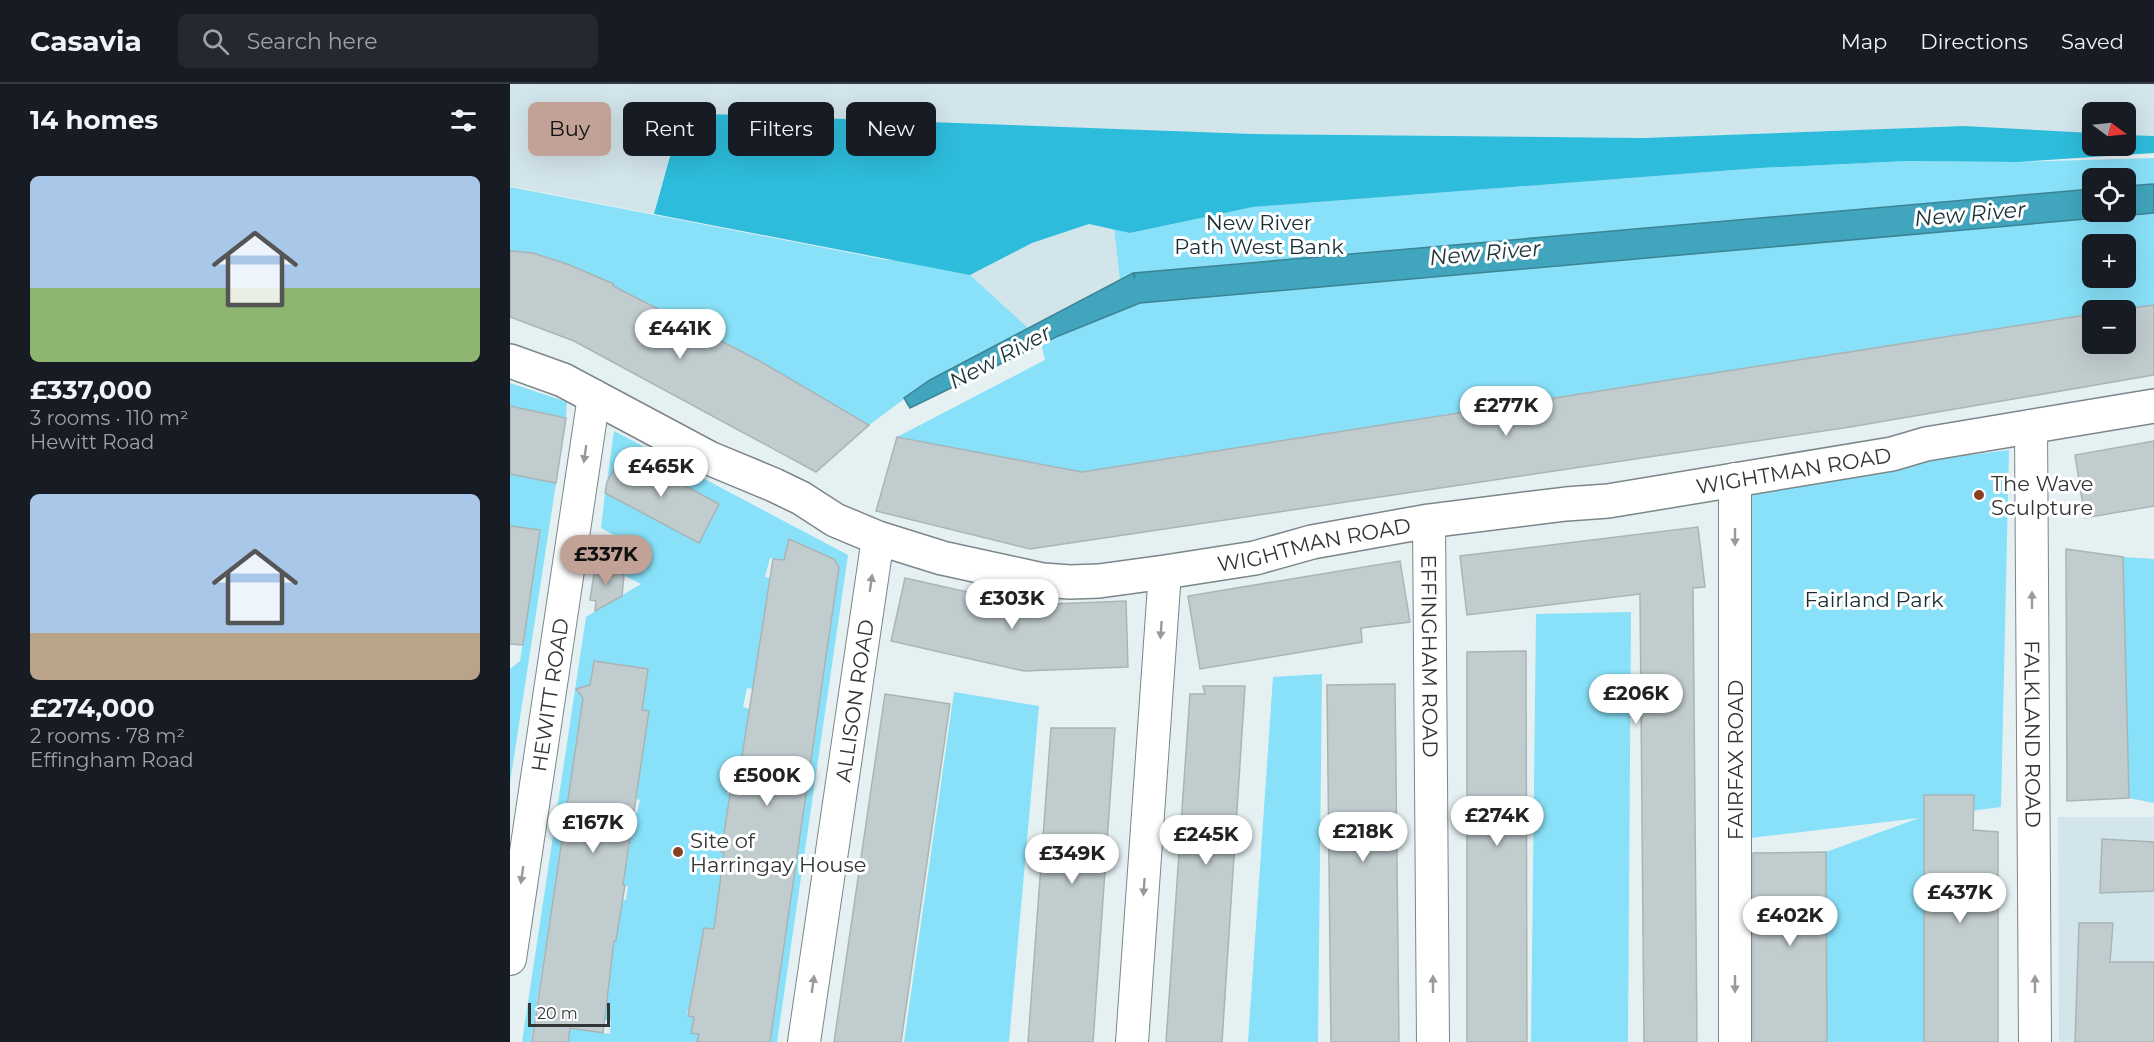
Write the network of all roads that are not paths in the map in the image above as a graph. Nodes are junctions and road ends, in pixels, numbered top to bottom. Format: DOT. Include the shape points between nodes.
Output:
graph roads {
  1 [pos="510,361"];
  2 [pos="594,396"];
  3 [pos="2154,406"];
  4 [pos="2031,426"];
  5 [pos="1735,479"];
  6 [pos="1429,521"];
  7 [pos="878,538"];
  8 [pos="1165,572"];
  9 [pos="510,959"];
  10 [pos="804,1042"];
  11 [pos="1132,1042"];
  12 [pos="1433,1042"];
  13 [pos="1735,1042"];
  14 [pos="2036,1042"];
  1 -- 2 [label="main road, WIGHTMAN ROAD"];
  2 -- 7 [label="main road, WIGHTMAN ROAD" via="709,458 774,485 835,520"];
  2 -- 9 [label="street, HEWITT ROAD, one-way"];
  3 -- 4 [label="main road, WIGHTMAN ROAD"];
  4 -- 5 [label="main road, WIGHTMAN ROAD"];
  14 -- 4 [label="street, FALKLAND ROAD, one-way"];
  5 -- 6 [label="main road, WIGHTMAN ROAD" via="1608,501"];
  5 -- 13 [label="street, FAIRFAX ROAD, one-way"];
  6 -- 8 [label="main road, WIGHTMAN ROAD" via="1312,542 1255,558"];
  12 -- 6 [label="street, EFFINGHAM ROAD, one-way"];
  7 -- 8 [label="main road, WIGHTMAN ROAD" via="942,558 1043,580 1070,582"];
  10 -- 7 [label="street, ALLISON ROAD, one-way"];
  8 -- 11 [label="street, one-way"];
}
